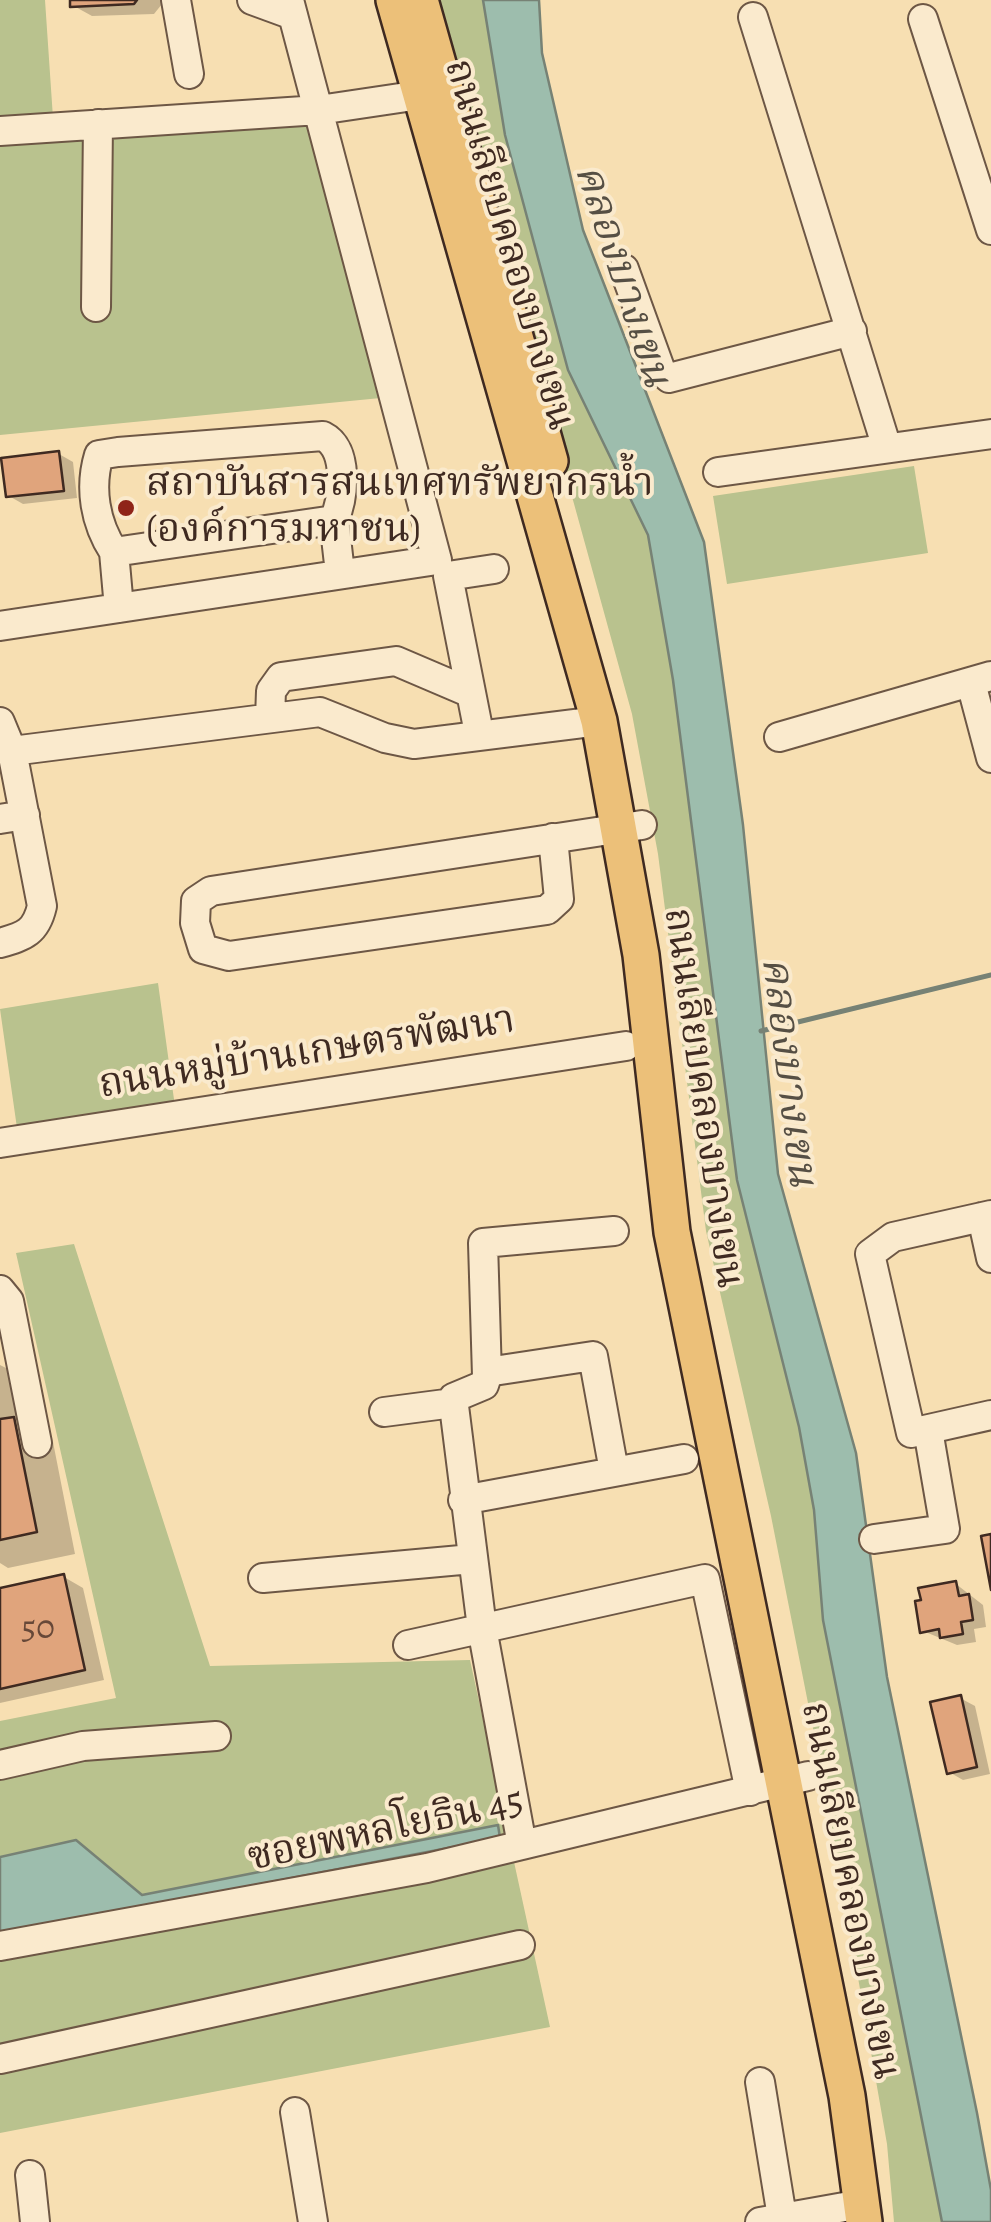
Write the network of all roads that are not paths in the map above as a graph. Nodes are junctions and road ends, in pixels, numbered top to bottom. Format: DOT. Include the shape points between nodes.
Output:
graph roads {
  1 [pos="176,0"];
  2 [pos="252,0"];
  3 [pos="394,0"];
  4 [pos="420,0"];
  5 [pos="291,8"];
  6 [pos="753,17"];
  7 [pos="923,19"];
  8 [pos="189,74"];
  9 [pos="433,91"];
  10 [pos="319,110"];
  11 [pos="98,124"];
  12 [pos="0,131"];
  13 [pos="991,230"];
  14 [pos="624,268"];
  15 [pos="96,307"];
  16 [pos="852,331"];
  17 [pos="991,434"];
  18 [pos="887,448"];
  19 [pos="718,472"];
  20 [pos="334,520"];
  21 [pos="114,552"];
  22 [pos="494,569"];
  23 [pos="340,574"];
  24 [pos="119,608"];
  25 [pos="0,626"];
  26 [pos="981,680"];
  27 [pos="471,693"];
  28 [pos="270,718"];
  29 [pos="600,721"];
  30 [pos="0,722"];
  31 [pos="479,734"];
  32 [pos="779,736"];
  33 [pos="12,751"];
  34 [pos="991,758"];
  35 [pos="13,817"];
  36 [pos="630,828"];
  37 [pos="553,838"];
  38 [pos="0,943"];
  39 [pos="626,1046"];
  40 [pos="0,1142"];
  41 [pos="987,1216"];
  42 [pos="614,1231"];
  43 [pos="991,1258"];
  44 [pos="0,1290"];
  45 [pos="487,1372"];
  46 [pos="453,1403"];
  47 [pos="384,1412"];
  48 [pos="991,1416"];
  49 [pos="928,1430"];
  50 [pos="37,1443"];
  51 [pos="684,1459"];
  52 [pos="614,1471"];
  53 [pos="462,1500"];
  54 [pos="874,1539"];
  55 [pos="472,1559"];
  56 [pos="264,1578"];
  57 [pos="482,1628"];
  58 [pos="408,1645"];
  59 [pos="216,1736"];
  60 [pos="0,1765"];
  61 [pos="796,1779"];
  62 [pos="750,1791"];
  63 [pos="522,1845"];
  64 [pos="520,1945"];
  65 [pos="0,1946"];
  66 [pos="0,2060"];
  67 [pos="760,2082"];
  68 [pos="294,2112"];
  69 [pos="30,2175"];
  70 [pos="871,2216"];
  71 [pos="771,2220"];
  72 [pos="35,2222"];
  73 [pos="313,2222"];
  1 -- 8 [label="street"];
  2 -- 5 [label="street"];
  3 -- 9 [label="main road, ถนนเลียบคลองบางเขน"];
  4 -- 9 [label="main road, ถนนเลียบคลองบางเขน"];
  5 -- 10 [label="street"];
  6 -- 16 [label="street"];
  7 -- 13 [label="street"];
  9 -- 10 [label="street"];
  9 -- 29 [label="main road, ถนนเลียบคลองบางเขน"];
  9 -- 36 [label="main road, ถนนเลียบคลองบางเขน" via="621,716"];
  10 -- 11 [label="street"];
  10 -- 23 [label="street" via="437,560"];
  11 -- 12 [label="street"];
  11 -- 15 [label="street"];
  14 -- 16 [label="street" via="661,372 669,378"];
  16 -- 18 [label="street"];
  17 -- 18 [label="street"];
  18 -- 19 [label="street"];
  20 -- 21 [label="street"];
  20 -- 21 [label="street" via="341,505 340,456 334,441 323,436 118,452 100,456 94,473 97,518"];
  20 -- 23 [label="street"];
  21 -- 24 [label="street"];
  22 -- 27 [label="street" via="448,576"];
  23 -- 24 [label="street"];
  24 -- 25 [label="street"];
  26 -- 32 [label="street"];
  26 -- 34 [label="street"];
  27 -- 28 [label="street" via="396,662 372,662 281,677 272,691"];
  27 -- 31 [label="street"];
  28 -- 31 [label="street" via="320,712 414,744"];
  28 -- 33 [label="street"];
  29 -- 31 [label="street"];
  29 -- 36 [label="main road, ถนนเลียบคลองบางเขน"];
  30 -- 33 [label="street"];
  33 -- 35 [label="street"];
  35 -- 38 [label="street" via="42,906 26,936"];
  36 -- 37 [label="street"];
  36 -- 61 [label="main road, ถนนเลียบคลองบางเขน" via="672,1232"];
  37 -- 37 [label="street" via="560,888 547,910 229,956 203,949 195,923 196,901 211,891"];
  39 -- 40 [label="street, ถนนหมู่บ้านเกษตรพัฒนา"];
  41 -- 43 [label="street"];
  41 -- 49 [label="street" via="893,1237 870,1254 911,1433"];
  42 -- 45 [label="street" via="483,1242"];
  44 -- 50 [label="street" via="9,1301"];
  45 -- 46 [label="street" via="484,1385 455,1394"];
  45 -- 52 [label="street" via="593,1356"];
  46 -- 47 [label="street"];
  46 -- 53 [label="street"];
  48 -- 49 [label="street"];
  49 -- 54 [label="street" via="944,1529"];
  51 -- 52 [label="street"];
  52 -- 53 [label="street"];
  53 -- 55 [label="street"];
  55 -- 56 [label="street"];
  55 -- 57 [label="street"];
  57 -- 58 [label="street"];
  57 -- 62 [label="street" via="704,1579"];
  57 -- 63 [label="street"];
  59 -- 60 [label="street" via="83,1746"];
  61 -- 62 [label="street, ซอยพหลโยธิน 45"];
  61 -- 70 [label="main road, ถนนเลียบคลองบางเขน"];
  62 -- 63 [label="street, ซอยพหลโยธิน 45"];
  63 -- 65 [label="street, ซอยพหลโยธิน 45"];
  64 -- 66 [label="street"];
  67 -- 71 [label="street"];
  68 -- 73 [label="street"];
  69 -- 72 [label="street"];
  70 -- 71 [label="street"];
}
